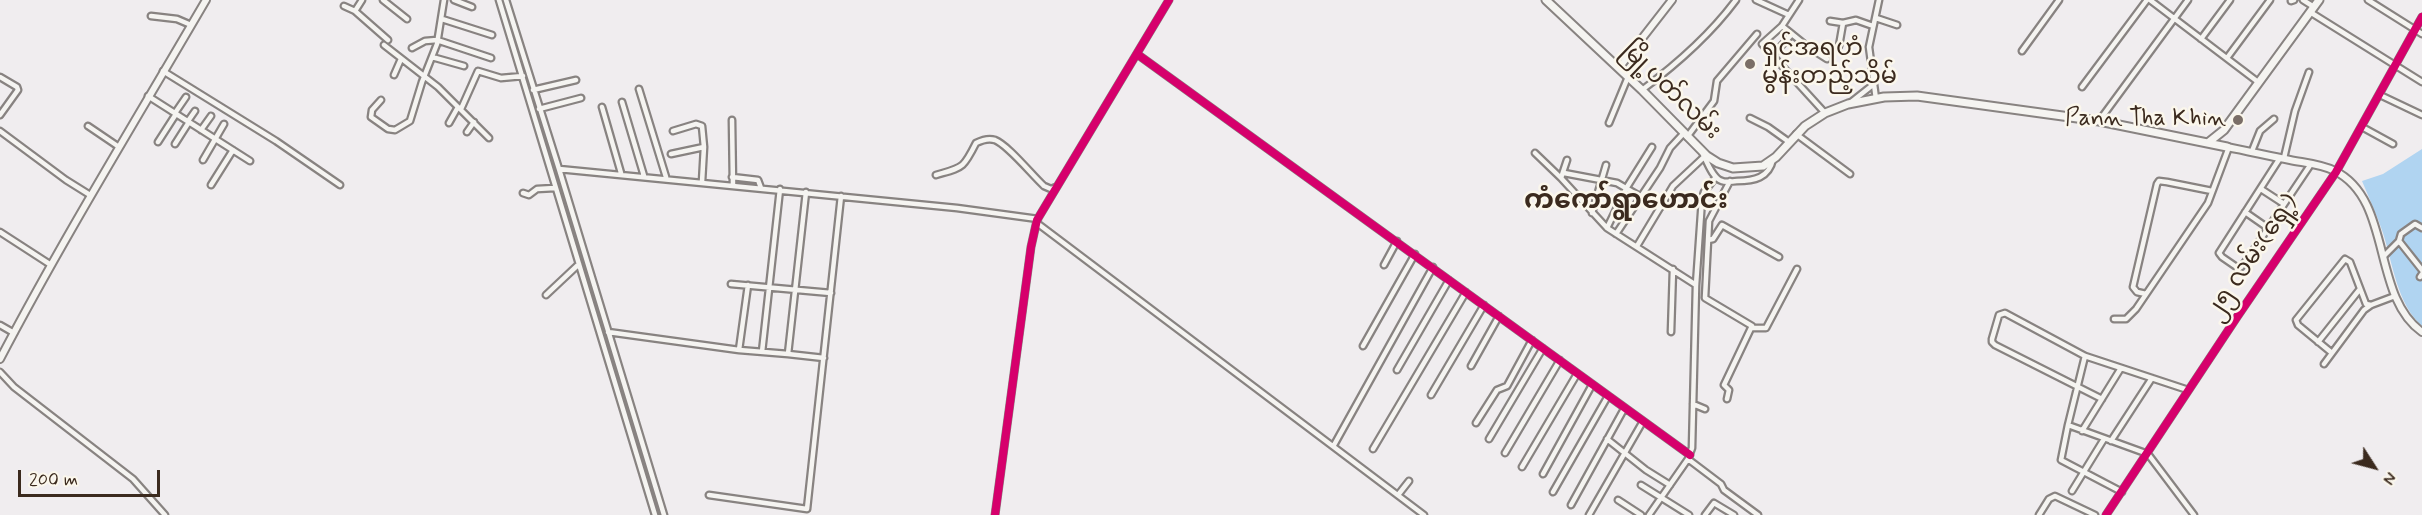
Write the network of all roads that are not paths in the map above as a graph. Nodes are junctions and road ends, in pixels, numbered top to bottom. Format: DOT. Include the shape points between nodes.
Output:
graph roads {
  1 [pos="206,0"];
  2 [pos="362,0"];
  3 [pos="383,0"];
  4 [pos="444,0"];
  5 [pos="454,0"];
  6 [pos="499,0"];
  7 [pos="506,0"];
  8 [pos="1169,0"];
  9 [pos="1546,0"];
  10 [pos="1672,0"];
  11 [pos="1736,0"];
  12 [pos="1756,0"];
  13 [pos="1799,0"];
  14 [pos="1879,0"];
  15 [pos="2059,0"];
  16 [pos="2148,0"];
  17 [pos="2188,0"];
  18 [pos="2230,0"];
  19 [pos="2270,0"];
  20 [pos="2302,0"];
  21 [pos="2319,0"];
  22 [pos="2368,0"];
  23 [pos="344,6"];
  24 [pos="472,7"];
  25 [pos="2312,10"];
  26 [pos="355,11"];
  27 [pos="1789,15"];
  28 [pos="151,16"];
  29 [pos="2422,17"];
  30 [pos="1876,18"];
  31 [pos="407,19"];
  32 [pos="442,19"];
  33 [pos="2175,19"];
  34 [pos="1830,21"];
  35 [pos="1843,23"];
  36 [pos="191,25"];
  37 [pos="1896,25"];
  38 [pos="1782,26"];
  39 [pos="1873,26"];
  40 [pos="2415,30"];
  41 [pos="1757,33"];
  42 [pos="1792,34"];
  43 [pos="2422,34"];
  44 [pos="492,35"];
  45 [pos="2201,39"];
  46 [pos="388,40"];
  47 [pos="437,40"];
  48 [pos="384,45"];
  49 [pos="1839,46"];
  50 [pos="412,48"];
  51 [pos="2022,51"];
  52 [pos="1137,54"];
  53 [pos="1773,55"];
  54 [pos="520,56"];
  55 [pos="432,57"];
  56 [pos="491,58"];
  57 [pos="2227,58"];
  58 [pos="401,59"];
  59 [pos="1827,59"];
  60 [pos="464,66"];
  61 [pos="2395,66"];
  62 [pos="1619,68"];
  63 [pos="163,71"];
  64 [pos="2309,72"];
  65 [pos="394,75"];
  66 [pos="523,76"];
  67 [pos="0,77"];
  68 [pos="423,77"];
  69 [pos="1628,77"];
  70 [pos="576,80"];
  71 [pos="2258,82"];
  72 [pos="2422,82"];
  73 [pos="1874,84"];
  74 [pos="2082,87"];
  75 [pos="639,89"];
  76 [pos="533,90"];
  77 [pos="1642,90"];
  78 [pos="2380,95"];
  79 [pos="148,96"];
  80 [pos="186,97"];
  81 [pos="581,98"];
  82 [pos="1876,99"];
  83 [pos="381,100"];
  84 [pos="622,102"];
  85 [pos="1848,104"];
  86 [pos="602,107"];
  87 [pos="459,108"];
  88 [pos="539,108"];
  89 [pos="195,111"];
  90 [pos="175,113"];
  91 [pos="1826,113"];
  92 [pos="0,115"];
  93 [pos="2422,115"];
  94 [pos="211,116"];
  95 [pos="1750,118"];
  96 [pos="2274,119"];
  97 [pos="732,120"];
  98 [pos="2099,121"];
  99 [pos="189,122"];
  100 [pos="474,122"];
  101 [pos="449,123"];
  102 [pos="1609,123"];
  103 [pos="224,124"];
  104 [pos="88,126"];
  105 [pos="2362,127"];
  106 [pos="201,130"];
  107 [pos="2224,130"];
  108 [pos="0,131"];
  109 [pos="673,131"];
  110 [pos="467,132"];
  111 [pos="1796,134"];
  112 [pos="1685,135"];
  113 [pos="489,138"];
  114 [pos="214,139"];
  115 [pos="158,142"];
  116 [pos="1789,142"];
  117 [pos="2209,142"];
  118 [pos="175,144"];
  119 [pos="2393,144"];
  120 [pos="119,147"];
  121 [pos="704,147"];
  122 [pos="1652,147"];
  123 [pos="2228,147"];
  124 [pos="1700,149"];
  125 [pos="233,150"];
  126 [pos="2252,151"];
  127 [pos="1535,153"];
  128 [pos="671,154"];
  129 [pos="1704,157"];
  130 [pos="2282,158"];
  131 [pos="1773,159"];
  132 [pos="203,160"];
  133 [pos="1567,160"];
  134 [pos="250,161"];
  135 [pos="2311,164"];
  136 [pos="1606,165"];
  137 [pos="560,168"];
  138 [pos="2336,171"];
  139 [pos="621,173"];
  140 [pos="1564,173"];
  141 [pos="1850,174"];
  142 [pos="936,175"];
  143 [pos="644,176"];
  144 [pos="666,177"];
  145 [pos="732,177"];
  146 [pos="1716,177"];
  147 [pos="1561,178"];
  148 [pos="1602,179"];
  149 [pos="702,182"];
  150 [pos="1730,182"];
  151 [pos="211,185"];
  152 [pos="340,185"];
  153 [pos="734,186"];
  154 [pos="1628,187"];
  155 [pos="555,188"];
  156 [pos="761,188"];
  157 [pos="1056,188"];
  158 [pos="780,189"];
  159 [pos="2261,189"];
  160 [pos="2212,191"];
  161 [pos="806,192"];
  162 [pos="523,193"];
  163 [pos="90,195"];
  164 [pos="841,196"];
  165 [pos="1641,196"];
  166 [pos="2284,204"];
  167 [pos="1660,208"];
  168 [pos="2245,212"];
  169 [pos="1592,213"];
  170 [pos="1038,221"];
  171 [pos="1607,228"];
  172 [pos="2268,228"];
  173 [pos="2422,228"];
  174 [pos="0,232"];
  175 [pos="1616,234"];
  176 [pos="1708,240"];
  177 [pos="2399,241"];
  178 [pos="1397,242"];
  179 [pos="1637,246"];
  180 [pos="1415,255"];
  181 [pos="2384,256"];
  182 [pos="1779,257"];
  183 [pos="579,264"];
  184 [pos="51,265"];
  185 [pos="1384,265"];
  186 [pos="1432,267"];
  187 [pos="1673,268"];
  188 [pos="1797,269"];
  189 [pos="2421,274"];
  190 [pos="1449,280"];
  191 [pos="731,284"];
  192 [pos="748,285"];
  193 [pos="1696,285"];
  194 [pos="768,287"];
  195 [pos="795,289"];
  196 [pos="2360,289"];
  197 [pos="1466,292"];
  198 [pos="831,293"];
  199 [pos="2146,294"];
  200 [pos="546,295"];
  201 [pos="2395,296"];
  202 [pos="1484,305"];
  203 [pos="2371,305"];
  204 [pos="1499,316"];
  205 [pos="2114,319"];
  206 [pos="0,325"];
  207 [pos="1752,328"];
  208 [pos="608,332"];
  209 [pos="1671,332"];
  210 [pos="2422,332"];
  211 [pos="14,333"];
  212 [pos="1532,340"];
  213 [pos="2318,342"];
  214 [pos="1363,346"];
  215 [pos="1543,348"];
  216 [pos="739,350"];
  217 [pos="762,352"];
  218 [pos="2332,353"];
  219 [pos="788,354"];
  220 [pos="2085,356"];
  221 [pos="824,358"];
  222 [pos="0,359"];
  223 [pos="1560,360"];
  224 [pos="2324,364"];
  225 [pos="1471,366"];
  226 [pos="2121,368"];
  227 [pos="1397,370"];
  228 [pos="0,372"];
  229 [pos="1577,374"];
  230 [pos="2152,378"];
  231 [pos="1592,385"];
  232 [pos="2077,388"];
  233 [pos="2188,390"];
  234 [pos="1431,395"];
  235 [pos="1608,396"];
  236 [pos="1727,399"];
  237 [pos="2102,399"];
  238 [pos="1693,404"];
  239 [pos="1624,409"];
  240 [pos="1705,409"];
  241 [pos="1476,423"];
  242 [pos="1642,423"];
  243 [pos="2068,425"];
  244 [pos="2082,431"];
  245 [pos="1489,439"];
  246 [pos="1607,439"];
  247 [pos="2104,439"];
  248 [pos="2111,441"];
  249 [pos="1334,445"];
  250 [pos="1373,449"];
  251 [pos="1505,453"];
  252 [pos="1624,453"];
  253 [pos="2148,454"];
  254 [pos="1689,457"];
  255 [pos="1522,467"];
  256 [pos="2084,472"];
  257 [pos="1543,474"];
  258 [pos="1409,482"];
  259 [pos="1641,485"];
  260 [pos="1670,485"];
  261 [pos="2072,491"];
  262 [pos="1553,492"];
  263 [pos="2122,492"];
  264 [pos="709,495"];
  265 [pos="1398,495"];
  266 [pos="1660,499"];
  267 [pos="1618,500"];
  268 [pos="1571,505"];
  269 [pos="165,515"];
  270 [pos="655,515"];
  271 [pos="664,515"];
  272 [pos="995,515"];
  273 [pos="1424,515"];
  274 [pos="1589,515"];
  275 [pos="1641,515"];
  276 [pos="1649,515"];
  277 [pos="1689,515"];
  278 [pos="1705,515"];
  279 [pos="1734,515"];
  280 [pos="1758,515"];
  281 [pos="2039,515"];
  282 [pos="2095,515"];
  283 [pos="2106,515"];
  284 [pos="2194,515"];
  1 -- 36 [label="street"];
  2 -- 26 [label="street"];
  3 -- 31 [label="street"];
  4 -- 32 [label="street"];
  5 -- 24 [label="street"];
  6 -- 54 [label="street"];
  7 -- 54 [label="street"];
  8 -- 52 [label="street"];
  9 -- 62 [label="main road, မြို့ပတ်လမ်း"];
  10 -- 62 [label="street"];
  11 -- 77 [label="street" via="1700,42"];
  12 -- 27 [label="street"];
  13 -- 27 [label="street"];
  14 -- 30 [label="street"];
  15 -- 51 [label="street"];
  16 -- 33 [label="street"];
  16 -- 74 [label="street"];
  17 -- 33 [label="street"];
  18 -- 45 [label="street"];
  19 -- 57 [label="street"];
  20 -- 25 [label="street"];
  21 -- 25 [label="main road"];
  22 -- 40 [label="street"];
  23 -- 26 [label="street"];
  25 -- 61 [label="street"];
  25 -- 71 [label="main road"];
  26 -- 46 [label="street"];
  27 -- 38 [label="street"];
  28 -- 36 [label="street"];
  29 -- 40 [label="street, ၂၅ လမ်း(ရှေ့)"];
  30 -- 37 [label="street"];
  30 -- 39 [label="street"];
  32 -- 44 [label="street"];
  32 -- 47 [label="street"];
  33 -- 45 [label="street"];
  33 -- 98 [label="street"];
  34 -- 35 [label="street"];
  35 -- 39 [label="street" via="1856,20"];
  35 -- 49 [label="street"];
  36 -- 63 [label="street"];
  38 -- 42 [label="street"];
  38 -- 53 [label="street" via="1763,42"];
  39 -- 73 [label="street" via="1869,53"];
  40 -- 43 [label="street"];
  40 -- 61 [label="street, ၂၅ လမ်း(ရှေ့)"];
  41 -- 112 [label="street" via="1717,81 1714,101"];
  42 -- 53 [label="street"];
  42 -- 59 [label="street"];
  45 -- 57 [label="street"];
  47 -- 50 [label="street" via="425,40"];
  47 -- 55 [label="street"];
  47 -- 56 [label="street"];
  48 -- 58 [label="street"];
  52 -- 157 [label="street"];
  52 -- 178 [label="street"];
  53 -- 91 [label="street"];
  54 -- 66 [label="street"];
  54 -- 76 [label="street"];
  55 -- 60 [label="street"];
  55 -- 68 [label="street"];
  57 -- 71 [label="street"];
  58 -- 65 [label="street"];
  58 -- 68 [label="street"];
  61 -- 72 [label="street"];
  61 -- 78 [label="street, ၂၅ လမ်း(ရှေ့)"];
  62 -- 69 [label="main road, မြို့ပတ်လမ်း"];
  63 -- 79 [label="street"];
  63 -- 152 [label="street"];
  64 -- 130 [label="street"];
  66 -- 87 [label="street" via="501,78 478,71"];
  66 -- 155 [label="street"];
  67 -- 92 [label="street" via="18,90"];
  68 -- 83 [label="street" via="413,116 399,128 388,129 371,117"];
  68 -- 87 [label="street"];
  69 -- 77 [label="main road, မြို့ပတ်လမ်း"];
  69 -- 102 [label="street"];
  70 -- 76 [label="street"];
  71 -- 107 [label="main road"];
  73 -- 82 [label="street"];
  73 -- 85 [label="street"];
  75 -- 144 [label="street"];
  76 -- 88 [label="street"];
  77 -- 112 [label="main road, မြို့ပတ်လမ်း"];
  78 -- 93 [label="street"];
  78 -- 105 [label="street, ၂၅ လမ်း(ရှေ့)"];
  79 -- 90 [label="street"];
  79 -- 120 [label="street"];
  80 -- 90 [label="street"];
  81 -- 88 [label="street"];
  82 -- 85 [label="main road, မြို့ပတ်လမ်း"];
  82 -- 98 [label="main road, မြို့ပတ်လမ်း" via="1917,96"];
  84 -- 143 [label="street"];
  85 -- 91 [label="main road, မြို့ပတ်လမ်း"];
  86 -- 139 [label="street"];
  87 -- 100 [label="street"];
  87 -- 101 [label="street"];
  88 -- 137 [label="street"];
  89 -- 99 [label="street"];
  90 -- 99 [label="street"];
  90 -- 115 [label="street"];
  91 -- 111 [label="main road, မြို့ပတ်လမ်း"];
  94 -- 106 [label="street"];
  95 -- 116 [label="street"];
  96 -- 126 [label="street" via="2259,131"];
  97 -- 145 [label="street"];
  98 -- 117 [label="main road, မြို့ပတ်လမ်း"];
  99 -- 106 [label="street"];
  99 -- 118 [label="street"];
  100 -- 110 [label="street"];
  100 -- 113 [label="street"];
  103 -- 114 [label="street"];
  104 -- 120 [label="street"];
  105 -- 119 [label="street"];
  105 -- 138 [label="street, ၂၅ လမ်း(ရှေ့)"];
  106 -- 114 [label="street"];
  107 -- 117 [label="main road"];
  107 -- 123 [label="main road"];
  108 -- 163 [label="street"];
  109 -- 121 [label="street" via="700,125"];
  111 -- 116 [label="main road, မြို့ပတ်လမ်း"];
  111 -- 141 [label="street"];
  112 -- 124 [label="main road, မြို့ပတ်လမ်း"];
  112 -- 165 [label="street" via="1670,148"];
  114 -- 125 [label="street"];
  114 -- 132 [label="street"];
  116 -- 131 [label="main road, မြို့ပတ်လမ်း"];
  117 -- 123 [label="main road, မြို့ပတ်လမ်း"];
  120 -- 163 [label="street"];
  121 -- 128 [label="street"];
  121 -- 149 [label="street"];
  122 -- 154 [label="street"];
  123 -- 126 [label="street"];
  123 -- 160 [label="street"];
  124 -- 129 [label="street"];
  124 -- 131 [label="main road, မြို့ပတ်လမ်း" via="1718,163 1733,168 1756,168"];
  125 -- 134 [label="street"];
  125 -- 151 [label="street"];
  126 -- 130 [label="street"];
  127 -- 147 [label="street"];
  129 -- 146 [label="street"];
  129 -- 167 [label="street" via="1681,177"];
  130 -- 135 [label="street"];
  130 -- 159 [label="street"];
  131 -- 150 [label="street" via="1764,177"];
  133 -- 140 [label="street"];
  135 -- 138 [label="street"];
  135 -- 166 [label="street"];
  136 -- 148 [label="street"];
  137 -- 139 [label="street"];
  137 -- 208 [label="street"];
  138 -- 181 [label="street" via="2363,198"];
  138 -- 233 [label="street, ၂၅ လမ်း(ရှေ့)"];
  139 -- 143 [label="street"];
  140 -- 147 [label="street"];
  140 -- 148 [label="street"];
  142 -- 157 [label="street" via="961,168 976,143 988,139 1008,150 1044,186"];
  143 -- 144 [label="street"];
  144 -- 149 [label="street"];
  145 -- 153 [label="street"];
  145 -- 156 [label="street" via="758,180"];
  146 -- 150 [label="street"];
  146 -- 193 [label="street" via="1702,199"];
  147 -- 169 [label="street"];
  148 -- 154 [label="street"];
  148 -- 169 [label="street"];
  149 -- 153 [label="street"];
  150 -- 176 [label="street" via="1709,221"];
  153 -- 156 [label="street"];
  154 -- 165 [label="street"];
  154 -- 171 [label="street"];
  155 -- 162 [label="street"];
  155 -- 183 [label="street"];
  156 -- 158 [label="street"];
  157 -- 170 [label="street"];
  158 -- 161 [label="street"];
  158 -- 194 [label="street"];
  159 -- 166 [label="street"];
  159 -- 168 [label="street"];
  160 -- 199 [label="street" via="2203,211"];
  160 -- 199 [label="street" via="2158,182 2133,287"];
  161 -- 164 [label="street"];
  161 -- 195 [label="street"];
  163 -- 184 [label="street"];
  164 -- 170 [label="street"];
  164 -- 198 [label="street"];
  165 -- 167 [label="street"];
  165 -- 175 [label="street"];
  166 -- 172 [label="street"];
  167 -- 179 [label="street"];
  168 -- 172 [label="street"];
  168 -- 172 [label="street" via="2220,253 2233,266 2241,267"];
  169 -- 171 [label="street"];
  170 -- 249 [label="street"];
  170 -- 272 [label="street" via="1031,246"];
  171 -- 175 [label="street"];
  173 -- 177 [label="street" via="2415,224 2401,234"];
  174 -- 184 [label="street"];
  175 -- 179 [label="street"];
  176 -- 182 [label="street" via="1722,225"];
  176 -- 207 [label="street" via="1705,298"];
  177 -- 181 [label="street"];
  177 -- 189 [label="street"];
  178 -- 180 [label="street"];
  178 -- 185 [label="street"];
  179 -- 187 [label="street"];
  180 -- 186 [label="street"];
  180 -- 214 [label="street"];
  181 -- 201 [label="street"];
  183 -- 200 [label="street"];
  183 -- 270 [label="street"];
  184 -- 211 [label="street"];
  186 -- 190 [label="street"];
  186 -- 249 [label="street"];
  187 -- 193 [label="street"];
  187 -- 209 [label="street"];
  188 -- 207 [label="street" via="1766,328"];
  190 -- 197 [label="street"];
  190 -- 227 [label="street"];
  191 -- 192 [label="street"];
  192 -- 194 [label="street"];
  192 -- 216 [label="street"];
  193 -- 238 [label="street"];
  194 -- 195 [label="street"];
  194 -- 217 [label="street"];
  195 -- 198 [label="street"];
  195 -- 219 [label="street"];
  196 -- 203 [label="street" via="2366,304"];
  196 -- 213 [label="street"];
  196 -- 213 [label="street" via="2350,262 2345,259 2296,320"];
  197 -- 202 [label="street"];
  197 -- 250 [label="street"];
  198 -- 221 [label="street"];
  199 -- 205 [label="street" via="2126,319"];
  201 -- 203 [label="street"];
  201 -- 210 [label="street" via="2402,314"];
  202 -- 204 [label="street"];
  202 -- 234 [label="street"];
  203 -- 218 [label="street"];
  204 -- 212 [label="street"];
  204 -- 225 [label="street"];
  206 -- 211 [label="street"];
  207 -- 236 [label="street" via="1724,385 1729,390"];
  208 -- 216 [label="street"];
  208 -- 271 [label="street"];
  211 -- 222 [label="street"];
  212 -- 215 [label="street"];
  212 -- 241 [label="street" via="1507,386 1497,390"];
  213 -- 218 [label="street"];
  215 -- 223 [label="street"];
  215 -- 245 [label="street"];
  216 -- 217 [label="street"];
  217 -- 219 [label="street"];
  218 -- 224 [label="street"];
  219 -- 221 [label="street"];
  220 -- 226 [label="street"];
  220 -- 232 [label="street"];
  220 -- 232 [label="street" via="2005,313 1999,315 1992,342"];
  221 -- 264 [label="street" via="807,509"];
  223 -- 229 [label="street"];
  223 -- 251 [label="street"];
  226 -- 230 [label="street"];
  226 -- 237 [label="street"];
  228 -- 269 [label="street" via="133,479"];
  229 -- 231 [label="street"];
  229 -- 255 [label="street"];
  230 -- 233 [label="street"];
  230 -- 248 [label="street"];
  231 -- 235 [label="street"];
  231 -- 257 [label="street"];
  232 -- 237 [label="street"];
  232 -- 243 [label="street"];
  233 -- 253 [label="street, ၂၅ လမ်း(ရှေ့)"];
  235 -- 239 [label="street"];
  235 -- 262 [label="street"];
  237 -- 244 [label="street"];
  238 -- 240 [label="street"];
  238 -- 254 [label="street"];
  239 -- 242 [label="street"];
  239 -- 246 [label="street"];
  242 -- 252 [label="street"];
  242 -- 254 [label="street"];
  243 -- 244 [label="street"];
  243 -- 256 [label="street" via="2060,458"];
  244 -- 247 [label="street"];
  246 -- 252 [label="street"];
  246 -- 268 [label="street"];
  247 -- 248 [label="street"];
  247 -- 256 [label="street"];
  248 -- 253 [label="street"];
  249 -- 265 [label="street"];
  252 -- 260 [label="street"];
  252 -- 274 [label="street"];
  253 -- 263 [label="street, ၂၅ လမ်း(ရှေ့)"];
  253 -- 284 [label="street"];
  254 -- 260 [label="street"];
  254 -- 280 [label="street" via="1722,489"];
  256 -- 261 [label="street"];
  256 -- 263 [label="street"];
  258 -- 265 [label="street"];
  259 -- 266 [label="street"];
  260 -- 266 [label="street"];
  263 -- 283 [label="street, ၂၅ လမ်း(ရှေ့)"];
  265 -- 273 [label="street"];
  266 -- 276 [label="street"];
  266 -- 277 [label="street"];
  267 -- 275 [label="street"];
  278 -- 279 [label="street" via="1714,503"];
  281 -- 282 [label="street" via="2055,496"];
}
